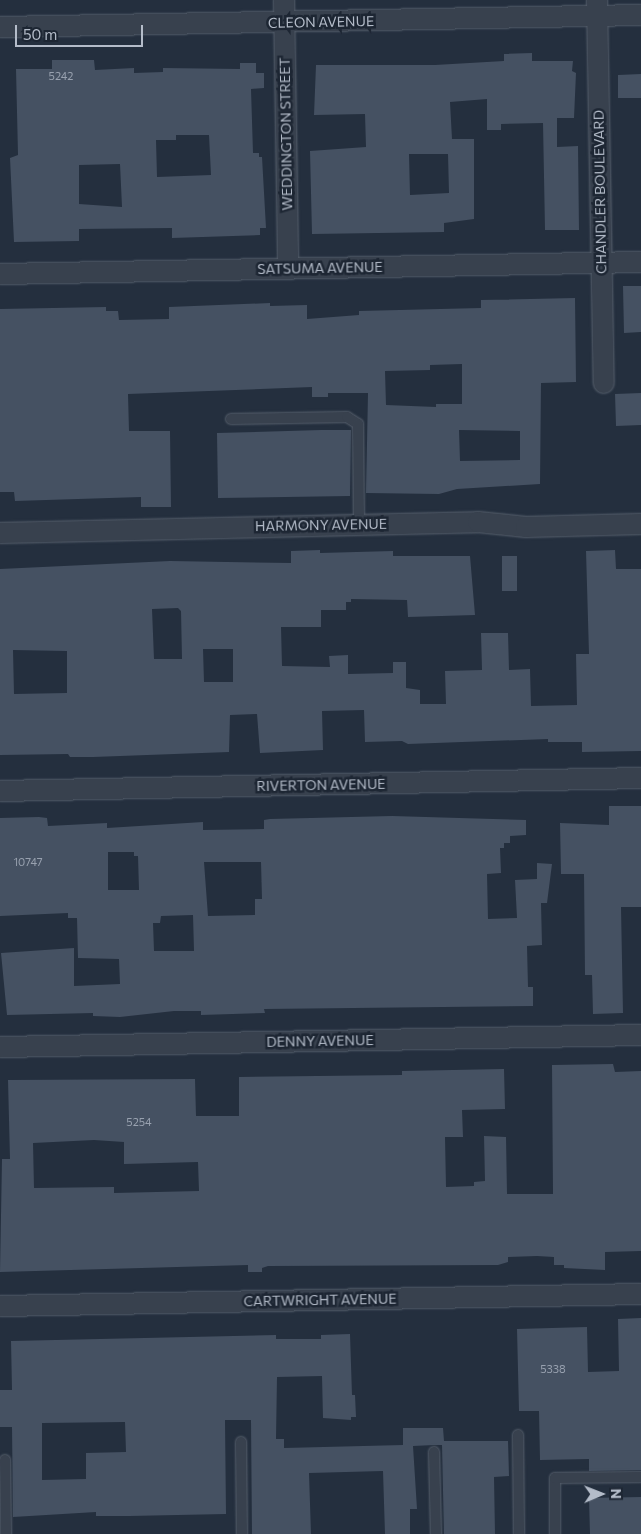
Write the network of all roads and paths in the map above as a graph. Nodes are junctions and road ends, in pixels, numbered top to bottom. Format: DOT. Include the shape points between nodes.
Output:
graph roads {
  1 [pos="284,0"];
  2 [pos="597,8"];
  3 [pos="641,16"];
  4 [pos="284,22"];
  5 [pos="0,28"];
  6 [pos="602,262"];
  7 [pos="641,262"];
  8 [pos="288,268"];
  9 [pos="0,274"];
  10 [pos="604,383"];
  11 [pos="231,420"];
  12 [pos="360,524"];
  13 [pos="641,524"];
  14 [pos="0,533"];
  15 [pos="641,778"];
  16 [pos="0,791"];
  17 [pos="641,1035"];
  18 [pos="0,1047"];
  19 [pos="641,1294"];
  20 [pos="0,1306"];
  21 [pos="518,1434"];
  22 [pos="241,1442"];
  23 [pos="434,1452"];
  24 [pos="5,1460"];
  25 [pos="641,1476"];
  26 [pos="6,1534"];
  27 [pos="242,1534"];
  28 [pos="436,1534"];
  29 [pos="519,1534"];
  30 [pos="555,1534"];
  1 -- 4 [label="street, WEDDINGTON STREET"];
  2 -- 3 [label="street, CLEON AVENUE"];
  2 -- 4 [label="street, CLEON AVENUE"];
  2 -- 6 [label="street, CHANDLER BOULEVARD"];
  4 -- 5 [label="street, CLEON AVENUE"];
  4 -- 8 [label="street, WEDDINGTON STREET"];
  6 -- 7 [label="street, SATSUMA AVENUE"];
  6 -- 8 [label="street, SATSUMA AVENUE"];
  6 -- 10 [label="street, CHANDLER BOULEVARD"];
  8 -- 9 [label="street, SATSUMA AVENUE"];
  11 -- 12 [label="lane" via="347,417 358,424"];
  12 -- 13 [label="street, HARMONY AVENUE" via="505,523 526,527"];
  12 -- 14 [label="street, HARMONY AVENUE"];
  15 -- 16 [label="street, RIVERTON AVENUE"];
  17 -- 18 [label="street, DENNY AVENUE"];
  19 -- 20 [label="street, CARTWRIGHT AVENUE"];
  21 -- 29 [label="lane"];
  22 -- 27 [label="lane"];
  23 -- 28 [label="lane"];
  24 -- 26 [label="lane"];
  25 -- 30 [label="lane" via="555,1478"];
}
